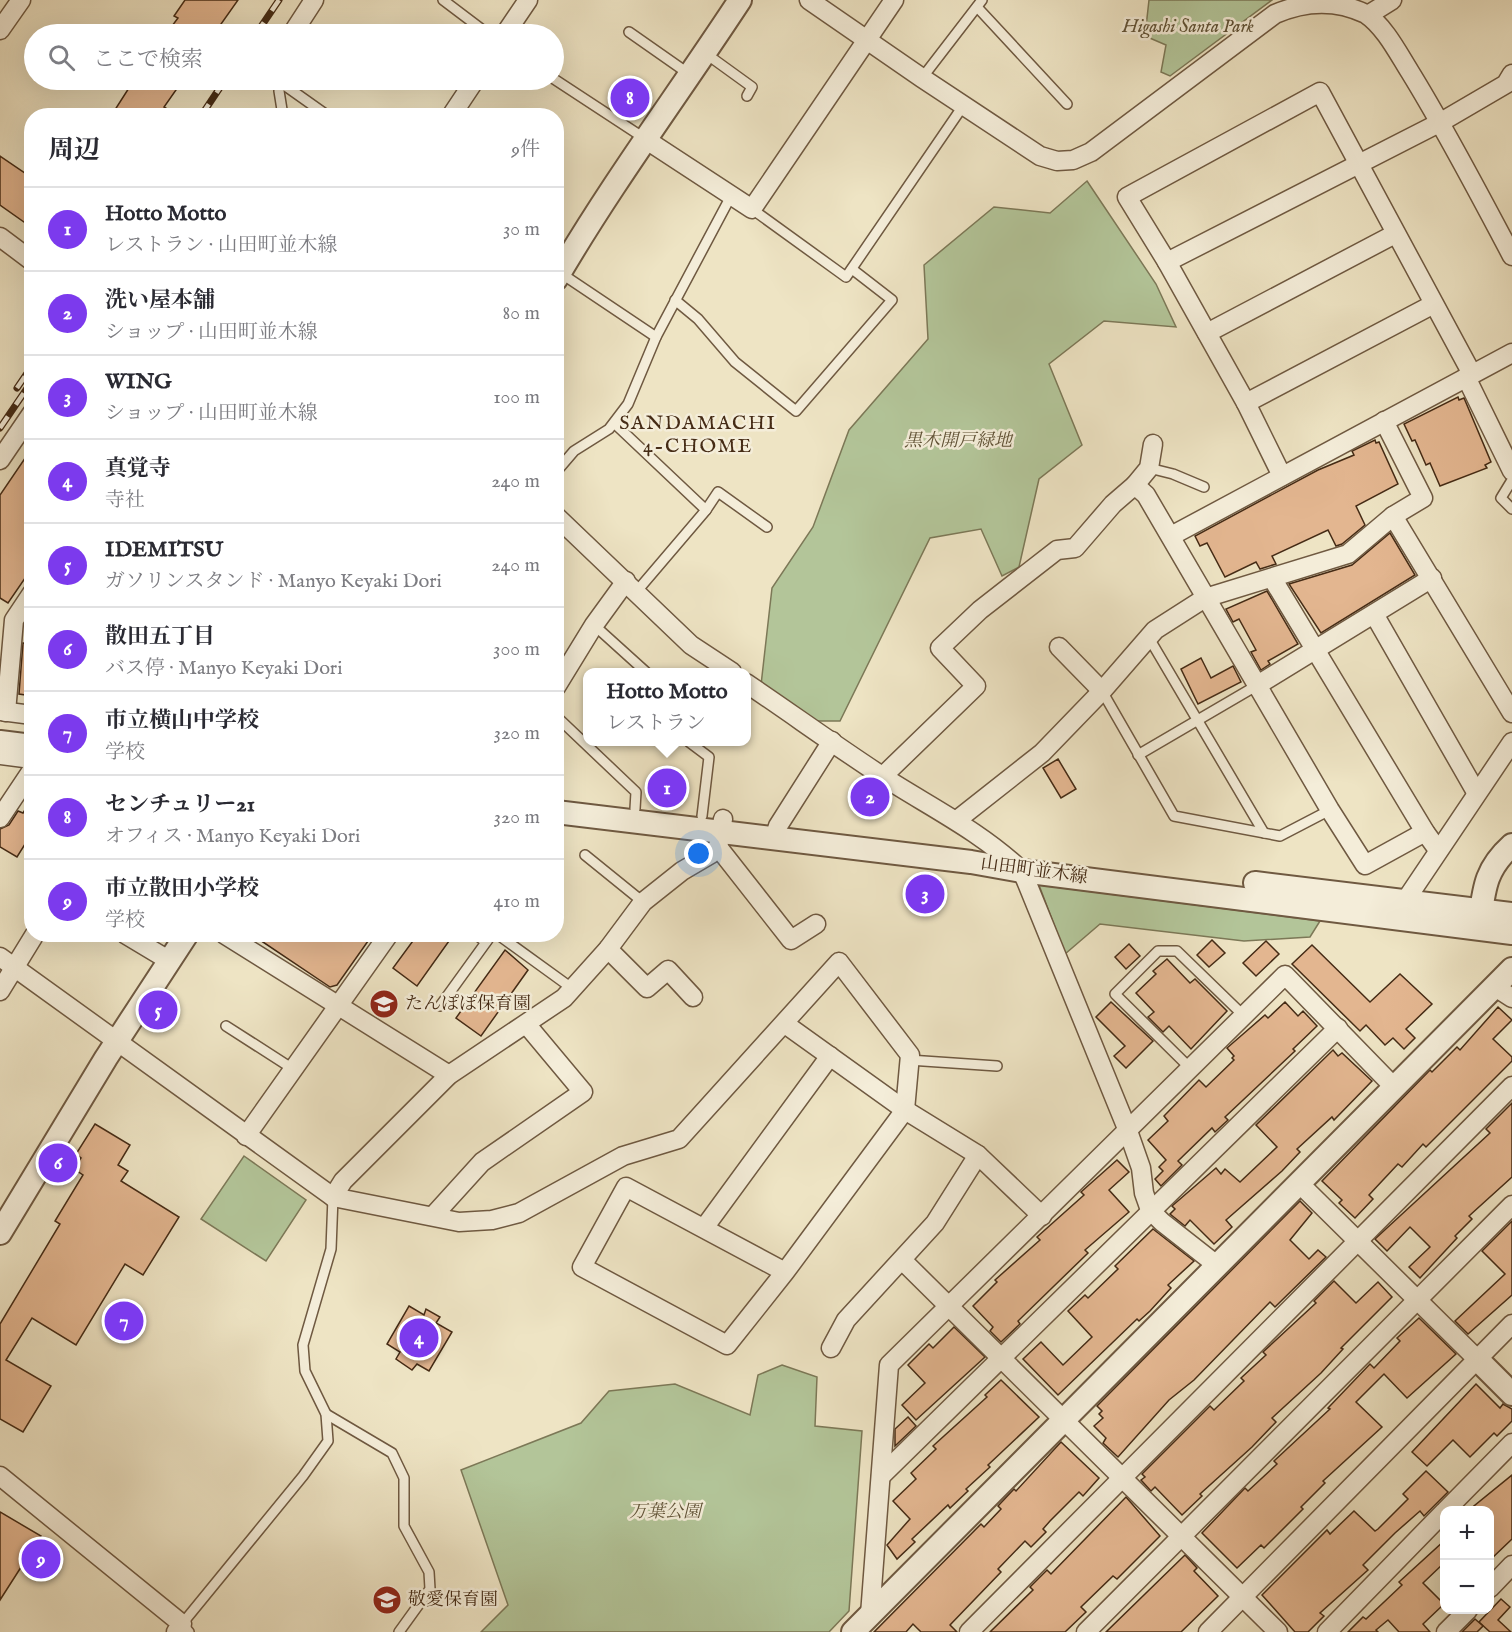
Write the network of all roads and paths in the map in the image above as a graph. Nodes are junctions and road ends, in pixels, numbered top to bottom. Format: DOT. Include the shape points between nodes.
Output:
graph roads {
  1 [pos="21,0"];
  2 [pos="314,0"];
  3 [pos="443,0"];
  4 [pos="528,0"];
  5 [pos="740,0"];
  6 [pos="809,0"];
  7 [pos="894,0"];
  8 [pos="1392,0"];
  9 [pos="980,3"];
  10 [pos="1368,15"];
  11 [pos="298,24"];
  12 [pos="475,24"];
  13 [pos="512,24"];
  14 [pos="0,30"];
  15 [pos="629,32"];
  16 [pos="867,40"];
  17 [pos="705,52"];
  18 [pos="1512,74"];
  19 [pos="691,75"];
  20 [pos="922,78"];
  21 [pos="564,86"];
  22 [pos="282,90"];
  23 [pos="293,90"];
  24 [pos="468,90"];
  25 [pos="747,96"];
  26 [pos="1067,104"];
  27 [pos="963,106"];
  28 [pos="283,108"];
  29 [pos="317,108"];
  30 [pos="456,108"];
  31 [pos="1441,122"];
  32 [pos="645,139"];
  33 [pos="1358,164"];
  34 [pos="731,196"];
  35 [pos="752,209"];
  36 [pos="1395,234"];
  37 [pos="0,237"];
  38 [pos="24,255"];
  39 [pos="1512,256"];
  40 [pos="1167,262"];
  41 [pos="564,265"];
  42 [pos="852,269"];
  43 [pos="564,278"];
  44 [pos="675,300"];
  45 [pos="1432,305"];
  46 [pos="1207,333"];
  47 [pos="656,337"];
  48 [pos="1512,353"];
  49 [pos="1469,376"];
  50 [pos="1246,403"];
  51 [pos="1384,421"];
  52 [pos="614,423"];
  53 [pos="24,430"];
  54 [pos="1153,444"];
  55 [pos="0,460"];
  56 [pos="564,463"];
  57 [pos="1149,468"];
  58 [pos="1512,471"];
  59 [pos="1282,476"];
  60 [pos="1512,480"];
  61 [pos="1135,485"];
  62 [pos="1204,488"];
  63 [pos="1512,509"];
  64 [pos="706,510"];
  65 [pos="1393,516"];
  66 [pos="564,523"];
  67 [pos="767,527"];
  68 [pos="1171,536"];
  69 [pos="1272,578"];
  70 [pos="1432,578"];
  71 [pos="632,586"];
  72 [pos="1205,598"];
  73 [pos="24,600"];
  74 [pos="1374,614"];
  75 [pos="7,615"];
  76 [pos="594,625"];
  77 [pos="1149,638"];
  78 [pos="1059,647"];
  79 [pos="1314,650"];
  80 [pos="642,668"];
  81 [pos="726,668"];
  82 [pos="564,674"];
  83 [pos="751,686"];
  84 [pos="1256,686"];
  85 [pos="1102,691"];
  86 [pos="1512,713"];
  87 [pos="24,716"];
  88 [pos="2,717"];
  89 [pos="1197,720"];
  90 [pos="564,724"];
  91 [pos="24,728"];
  92 [pos="832,741"];
  93 [pos="0,742"];
  94 [pos="583,742"];
  95 [pos="1512,742"];
  96 [pos="24,745"];
  97 [pos="588,746"];
  98 [pos="695,746"];
  99 [pos="0,755"];
  100 [pos="1138,755"];
  101 [pos="24,758"];
  102 [pos="883,777"];
  103 [pos="24,782"];
  104 [pos="1476,792"];
  105 [pos="564,800"];
  106 [pos="635,808"];
  107 [pos="1330,810"];
  108 [pos="564,813"];
  109 [pos="0,818"];
  110 [pos="957,820"];
  111 [pos="716,828"];
  112 [pos="1425,832"];
  113 [pos="776,833"];
  114 [pos="1264,833"];
  115 [pos="1512,845"];
  116 [pos="1438,850"];
  117 [pos="585,855"];
  118 [pos="1005,855"];
  119 [pos="1022,872"];
  120 [pos="1195,884"];
  121 [pos="643,902"];
  122 [pos="1400,909"];
  123 [pos="1512,914"];
  124 [pos="1480,920"];
  125 [pos="816,924"];
  126 [pos="1512,933"];
  127 [pos="27,942"];
  128 [pos="139,942"];
  129 [pos="182,942"];
  130 [pos="237,942"];
  131 [pos="383,942"];
  132 [pos="486,942"];
  133 [pos="508,942"];
  134 [pos="608,949"];
  135 [pos="170,960"];
  136 [pos="7,963"];
  137 [pos="1512,969"];
  138 [pos="573,989"];
  139 [pos="0,991"];
  140 [pos="1503,992"];
  141 [pos="693,997"];
  142 [pos="338,1006"];
  143 [pos="440,1006"];
  144 [pos="1244,1016"];
  145 [pos="785,1024"];
  146 [pos="527,1025"];
  147 [pos="226,1026"];
  148 [pos="1338,1028"];
  149 [pos="116,1043"];
  150 [pos="830,1056"];
  151 [pos="909,1060"];
  152 [pos="997,1066"];
  153 [pos="293,1069"];
  154 [pos="1191,1069"];
  155 [pos="449,1075"];
  156 [pos="1512,1086"];
  157 [pos="1395,1088"];
  158 [pos="906,1110"];
  159 [pos="1128,1131"];
  160 [pos="246,1136"];
  161 [pos="978,1155"];
  162 [pos="1300,1184"];
  163 [pos="333,1197"];
  164 [pos="1512,1205"];
  165 [pos="1150,1210"];
  166 [pos="433,1216"];
  167 [pos="1042,1216"];
  168 [pos="704,1228"];
  169 [pos="0,1233"];
  170 [pos="1358,1241"];
  171 [pos="902,1260"];
  172 [pos="1218,1266"];
  173 [pos="785,1272"];
  174 [pos="1417,1300"];
  175 [pos="950,1306"];
  176 [pos="1512,1324"];
  177 [pos="831,1348"];
  178 [pos="1000,1357"];
  179 [pos="1477,1359"];
  180 [pos="1512,1394"];
  181 [pos="326,1414"];
  182 [pos="1064,1420"];
  183 [pos="1512,1443"];
  184 [pos="0,1476"];
  185 [pos="881,1476"];
  186 [pos="1123,1478"];
  187 [pos="1450,1506"];
  188 [pos="1440,1516"];
  189 [pos="1183,1537"];
  190 [pos="1512,1564"];
  191 [pos="1494,1583"];
  192 [pos="1244,1597"];
  193 [pos="1464,1614"];
  194 [pos="870,1615"];
  195 [pos="182,1629"];
  196 [pos="399,1632"];
  197 [pos="853,1632"];
  198 [pos="969,1632"];
  199 [pos="1086,1632"];
  200 [pos="1208,1632"];
  201 [pos="1278,1632"];
  202 [pos="1328,1632"];
  203 [pos="1446,1632"];
  1 -- 14 [label="street"];
  2 -- 11 [label="street"];
  3 -- 12 [label="lane"];
  4 -- 13 [label="street"];
  5 -- 17 [label="street"];
  6 -- 16 [label="street"];
  7 -- 16 [label="street"];
  8 -- 10 [label="street"];
  9 -- 20 [label="lane"];
  9 -- 26 [label="lane"];
  10 -- 27 [label="street" via="1340,3 1319,1 1275,14 1091,152 1073,160 1040,156"];
  10 -- 31 [label="street" via="1391,42"];
  15 -- 19 [label="lane"];
  16 -- 20 [label="street"];
  16 -- 35 [label="street"];
  17 -- 19 [label="street"];
  17 -- 25 [label="lane" via="752,87"];
  18 -- 31 [label="street" via="1506,84"];
  19 -- 32 [label="street"];
  20 -- 27 [label="street"];
  21 -- 32 [label="lane"];
  22 -- 28 [label="lane"];
  23 -- 29 [label="lane"];
  24 -- 30 [label="street"];
  27 -- 42 [label="lane"];
  31 -- 33 [label="street"];
  31 -- 39 [label="street"];
  32 -- 34 [label="street"];
  32 -- 41 [label="street"];
  33 -- 36 [label="street"];
  33 -- 40 [label="street"];
  33 -- 40 [label="street" via="1320,92 1126,197"];
  34 -- 35 [label="street"];
  34 -- 44 [label="lane"];
  35 -- 42 [label="lane" via="846,277"];
  36 -- 45 [label="street"];
  36 -- 46 [label="street"];
  37 -- 38 [label="street"];
  40 -- 46 [label="street"];
  42 -- 44 [label="lane" via="892,300 796,411 735,362 698,319"];
  43 -- 47 [label="lane"];
  44 -- 47 [label="lane"];
  45 -- 49 [label="street"];
  45 -- 50 [label="street"];
  46 -- 50 [label="street"];
  47 -- 52 [label="lane" via="628,404"];
  48 -- 49 [label="street"];
  49 -- 51 [label="street"];
  49 -- 58 [label="street"];
  50 -- 59 [label="street"];
  51 -- 59 [label="street"];
  51 -- 65 [label="street" via="1423,498"];
  52 -- 56 [label="lane"];
  52 -- 64 [label="lane"];
  53 -- 55 [label="street"];
  54 -- 57 [label="street"];
  57 -- 61 [label="street"];
  57 -- 62 [label="lane"];
  59 -- 68 [label="street"];
  60 -- 63 [label="lane" via="1501,498"];
  61 -- 68 [label="street" via="1146,495"];
  61 -- 102 [label="street" via="1113,504 1076,548 1057,550 980,610 940,648 976,686"];
  64 -- 67 [label="lane" via="718,492"];
  64 -- 71 [label="lane"];
  65 -- 69 [label="street" via="1348,554"];
  65 -- 70 [label="street"];
  66 -- 71 [label="street"];
  68 -- 72 [label="street"];
  69 -- 72 [label="street"];
  69 -- 79 [label="street"];
  70 -- 74 [label="street"];
  70 -- 86 [label="street"];
  71 -- 76 [label="street"];
  71 -- 81 [label="street" via="691,645"];
  72 -- 77 [label="street" via="1155,630"];
  72 -- 84 [label="street"];
  73 -- 75 [label="street"];
  74 -- 79 [label="street"];
  74 -- 104 [label="street"];
  75 -- 88 [label="street"];
  76 -- 80 [label="lane"];
  76 -- 82 [label="street"];
  77 -- 85 [label="street"];
  77 -- 89 [label="lane"];
  78 -- 85 [label="street"];
  79 -- 84 [label="street"];
  79 -- 112 [label="street"];
  83 -- 92 [label="street"];
  84 -- 89 [label="lane"];
  84 -- 107 [label="street"];
  85 -- 100 [label="lane"];
  85 -- 110 [label="street" via="1042,753"];
  87 -- 88 [label="street"];
  88 -- 91 [label="street"];
  89 -- 100 [label="lane"];
  89 -- 114 [label="lane"];
  90 -- 94 [label="lane"];
  92 -- 102 [label="street"];
  92 -- 113 [label="street"];
  93 -- 96 [label="street"];
  95 -- 104 [label="street"];
  97 -- 106 [label="lane" via="636,792"];
  98 -- 111 [label="lane" via="709,757"];
  99 -- 101 [label="street"];
  100 -- 114 [label="lane" via="1174,816"];
  102 -- 110 [label="street"];
  103 -- 109 [label="street"];
  104 -- 116 [label="street"];
  105 -- 106 [label="street, 山田町並木線"];
  106 -- 111 [label="street, 山田町並木線"];
  107 -- 112 [label="street" via="1365,865"];
  107 -- 114 [label="lane" via="1280,836"];
  108 -- 111 [label="street, 山田町並木線"];
  110 -- 118 [label="street"];
  111 -- 113 [label="street, 山田町並木線"];
  111 -- 121 [label="street" via="711,854"];
  111 -- 125 [label="street" via="791,940"];
  112 -- 116 [label="street"];
  113 -- 118 [label="street, 山田町並木線"];
  113 -- 119 [label="street, 山田町並木線"];
  115 -- 124 [label="street" via="1488,872"];
  116 -- 122 [label="street"];
  117 -- 121 [label="lane"];
  118 -- 119 [label="street"];
  118 -- 120 [label="street, 山田町並木線"];
  119 -- 120 [label="street, 山田町並木線"];
  119 -- 159 [label="street"];
  120 -- 122 [label="street, 山田町並木線"];
  121 -- 134 [label="street"];
  122 -- 124 [label="street, 山田町並木線"];
  123 -- 124 [label="street, 山田町並木線"];
  124 -- 126 [label="street, 山田町並木線"];
  127 -- 136 [label="street"];
  128 -- 135 [label="street"];
  129 -- 135 [label="street"];
  130 -- 142 [label="street"];
  131 -- 142 [label="street"];
  132 -- 143 [label="lane"];
  133 -- 138 [label="lane"];
  134 -- 138 [label="street"];
  134 -- 141 [label="street" via="647,988 668,970"];
  135 -- 149 [label="street"];
  136 -- 139 [label="street"];
  136 -- 149 [label="street"];
  137 -- 140 [label="street"];
  138 -- 146 [label="street"];
  140 -- 157 [label="street"];
  142 -- 153 [label="street"];
  142 -- 155 [label="street"];
  144 -- 148 [label="street" via="1285,975"];
  144 -- 154 [label="street"];
  144 -- 154 [label="lane" via="1177,951 1158,951 1115,994"];
  145 -- 150 [label="street"];
  145 -- 151 [label="street" via="839,962 910,1055"];
  145 -- 166 [label="street" via="679,1139 623,1156 519,1213 459,1222"];
  146 -- 155 [label="street"];
  146 -- 166 [label="street" via="583,1092 482,1162"];
  147 -- 153 [label="lane"];
  148 -- 157 [label="street"];
  148 -- 165 [label="street"];
  149 -- 160 [label="street"];
  149 -- 169 [label="street"];
  150 -- 158 [label="street"];
  150 -- 168 [label="street"];
  151 -- 152 [label="lane"];
  151 -- 158 [label="street"];
  153 -- 160 [label="street"];
  154 -- 159 [label="street"];
  155 -- 163 [label="street" via="351,1172"];
  156 -- 170 [label="street"];
  157 -- 162 [label="street"];
  158 -- 161 [label="street"];
  158 -- 173 [label="street"];
  159 -- 165 [label="street"];
  159 -- 167 [label="street"];
  160 -- 163 [label="street"];
  161 -- 167 [label="street"];
  161 -- 171 [label="street" via="935,1223"];
  162 -- 170 [label="street"];
  162 -- 172 [label="street"];
  163 -- 166 [label="street"];
  163 -- 181 [label="lane" via="331,1249 303,1345 305,1371"];
  164 -- 174 [label="street"];
  165 -- 172 [label="street"];
  165 -- 178 [label="street"];
  167 -- 175 [label="street"];
  168 -- 173 [label="street"];
  168 -- 173 [label="street" via="626,1187 582,1267 728,1345"];
  170 -- 174 [label="street"];
  170 -- 186 [label="street"];
  171 -- 175 [label="street"];
  171 -- 177 [label="street" via="846,1320"];
  172 -- 182 [label="street"];
  174 -- 179 [label="street"];
  174 -- 189 [label="street"];
  175 -- 178 [label="street"];
  175 -- 185 [label="street" via="890,1365"];
  176 -- 179 [label="street"];
  178 -- 182 [label="street"];
  178 -- 185 [label="street"];
  179 -- 180 [label="street"];
  179 -- 192 [label="street"];
  181 -- 195 [label="lane" via="328,1441"];
  181 -- 196 [label="lane" via="393,1453 404,1478 404,1526 429,1572 430,1589"];
  182 -- 186 [label="street"];
  182 -- 194 [label="street"];
  183 -- 187 [label="street"];
  184 -- 195 [label="street"];
  185 -- 194 [label="street"];
  186 -- 189 [label="street"];
  186 -- 198 [label="street"];
  188 -- 202 [label="street"];
  189 -- 192 [label="street"];
  189 -- 199 [label="street"];
  190 -- 191 [label="street"];
  192 -- 200 [label="street"];
  192 -- 201 [label="street"];
  193 -- 203 [label="street"];
  194 -- 197 [label="street"];
}
